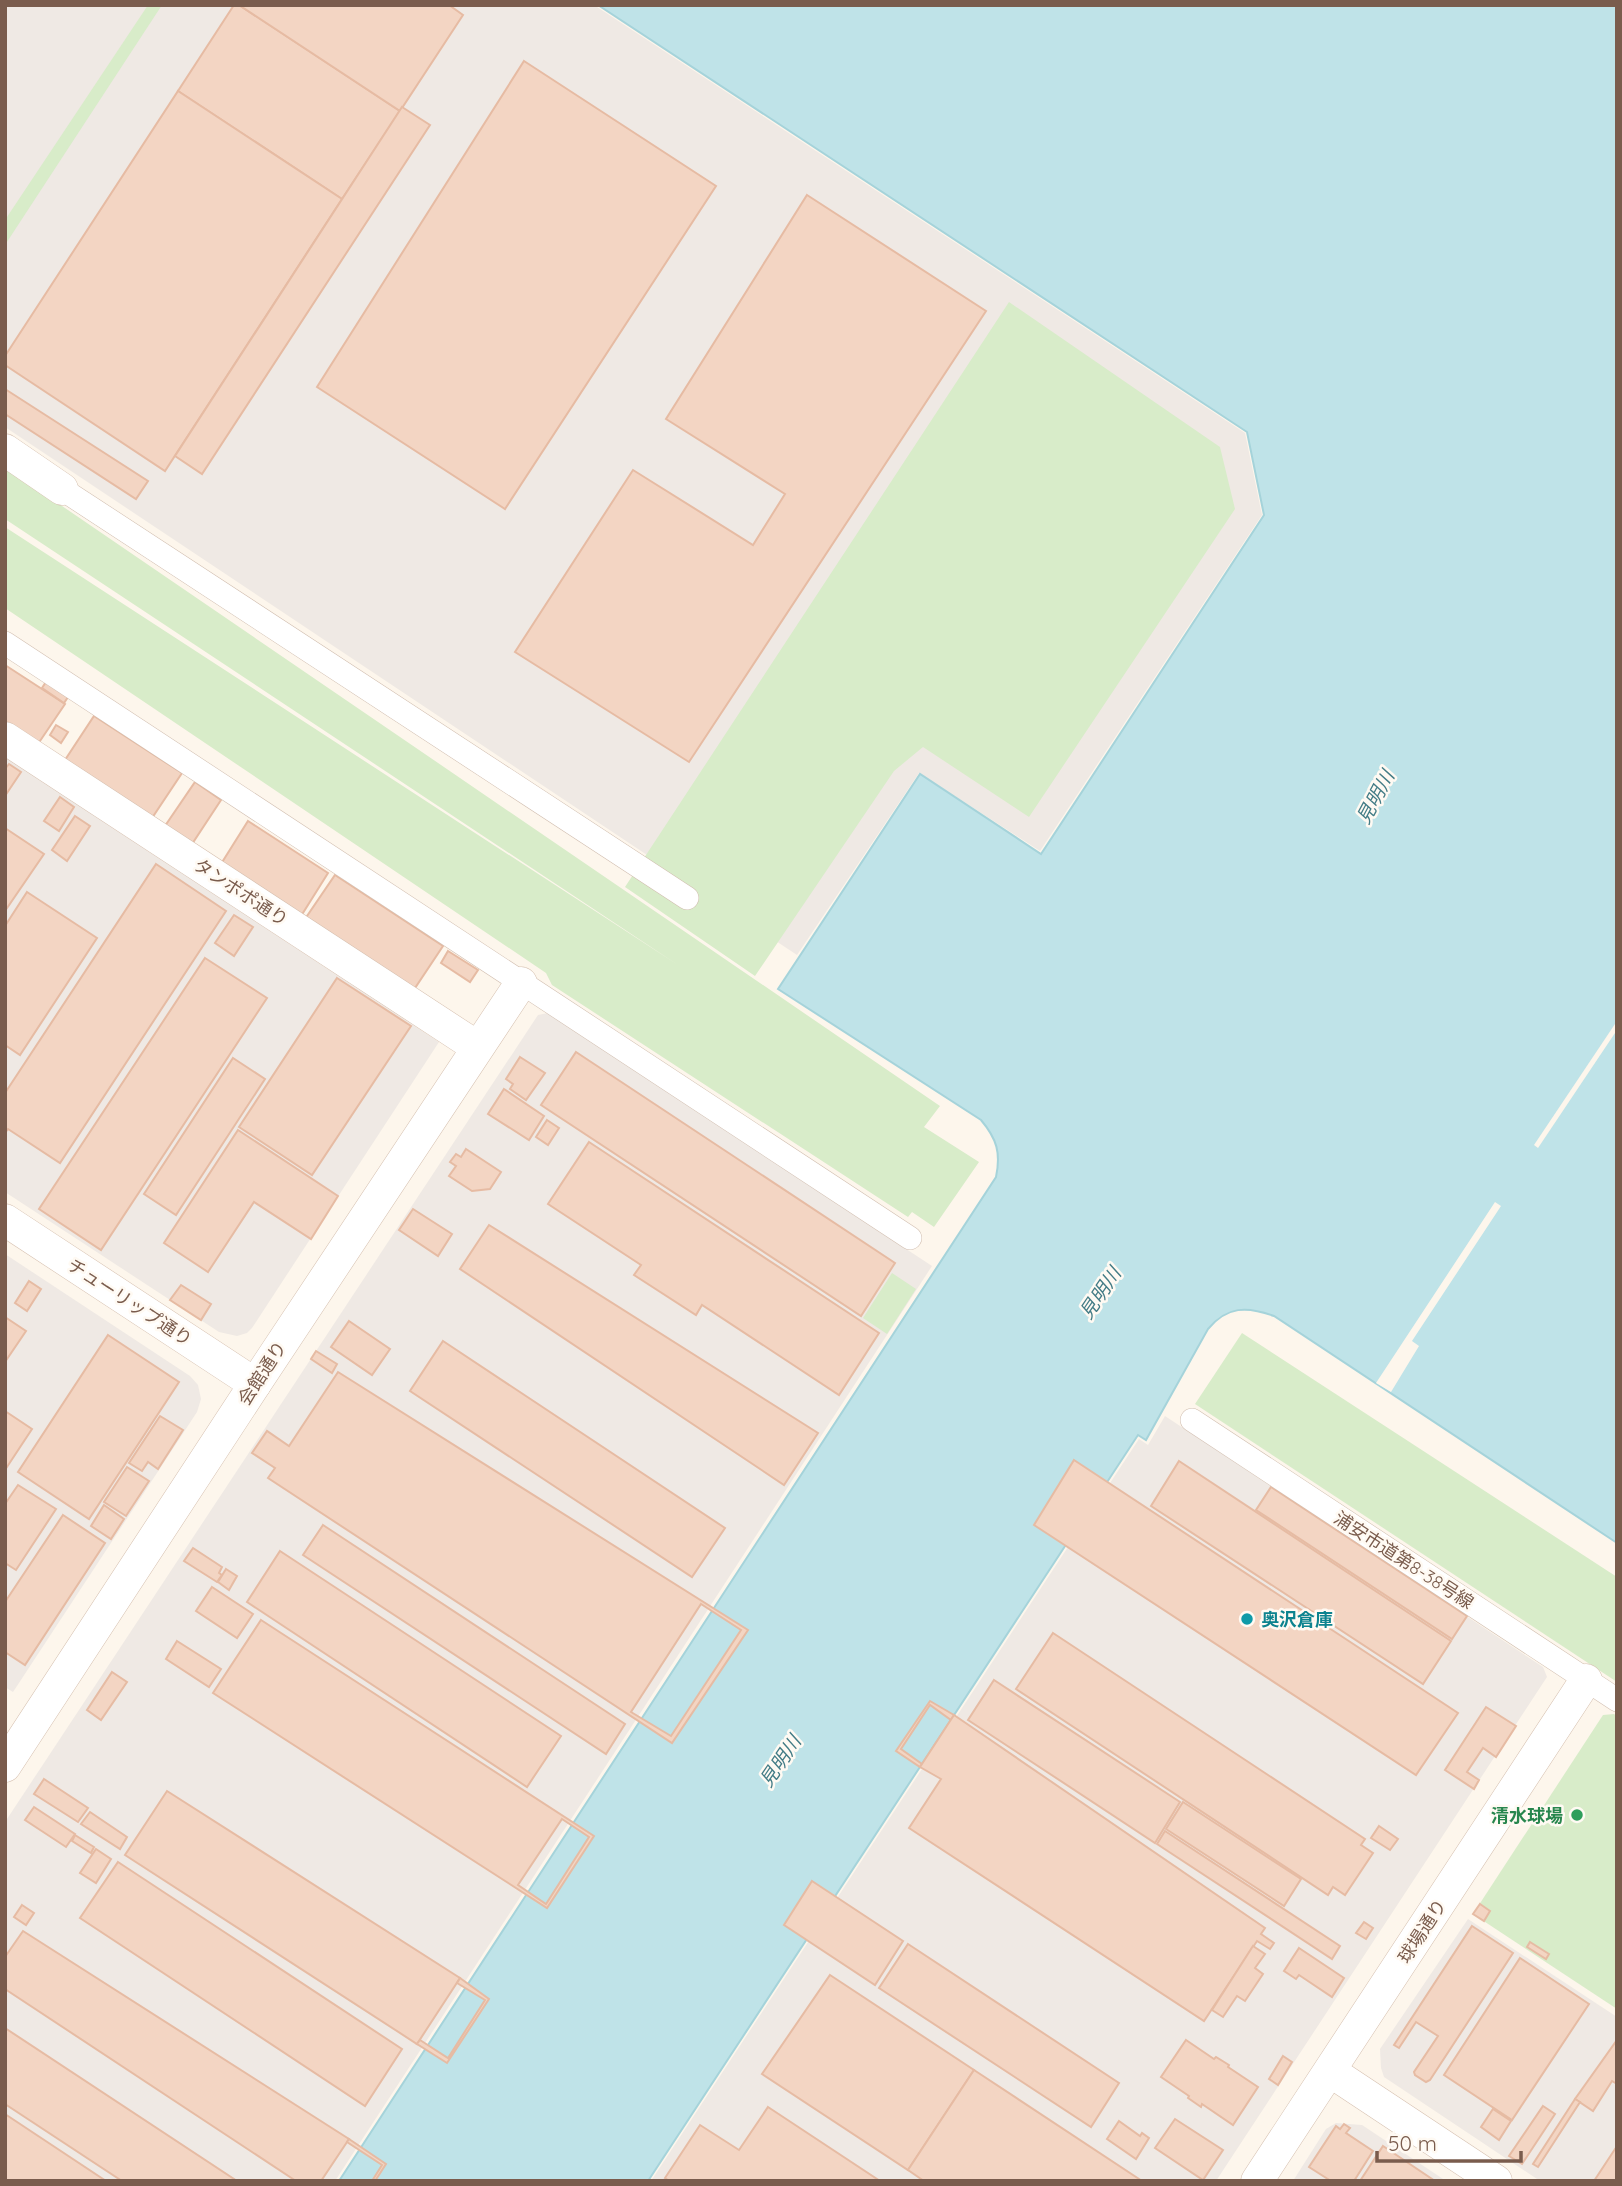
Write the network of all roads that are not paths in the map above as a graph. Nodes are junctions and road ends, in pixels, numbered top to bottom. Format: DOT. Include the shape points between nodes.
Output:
graph roads {
  1 [pos="5,450"];
  2 [pos="62,489"];
  3 [pos="5,643"];
  4 [pos="5,738"];
  5 [pos="687,898"];
  6 [pos="521,983"];
  7 [pos="477,1047"];
  8 [pos="5,1220"];
  9 [pos="910,1238"];
  10 [pos="255,1384"];
  11 [pos="1192,1420"];
  12 [pos="1586,1681"];
  13 [pos="1617,1700"];
  14 [pos="16,1726"];
  15 [pos="5,1766"];
  16 [pos="1330,2071"];
  17 [pos="1257,2181"];
  18 [pos="1496,2181"];
  1 -- 2 [label="street"];
  2 -- 5 [label="street"];
  3 -- 6 [label="street"];
  4 -- 7 [label="street, タンポポ通り"];
  6 -- 7 [label="street, 会館通り"];
  6 -- 9 [label="street"];
  7 -- 10 [label="street, 会館通り"];
  8 -- 10 [label="street, チューリップ通り"];
  10 -- 14 [label="street, 会館通り"];
  11 -- 12 [label="street, 浦安市道第8-38号線"];
  12 -- 13 [label="street, 浦安市道第8-38号線"];
  12 -- 16 [label="street, 球場通り"];
  14 -- 15 [label="street, 会館通り"];
  16 -- 17 [label="street, 球場通り"];
  16 -- 18 [label="street"];
}
